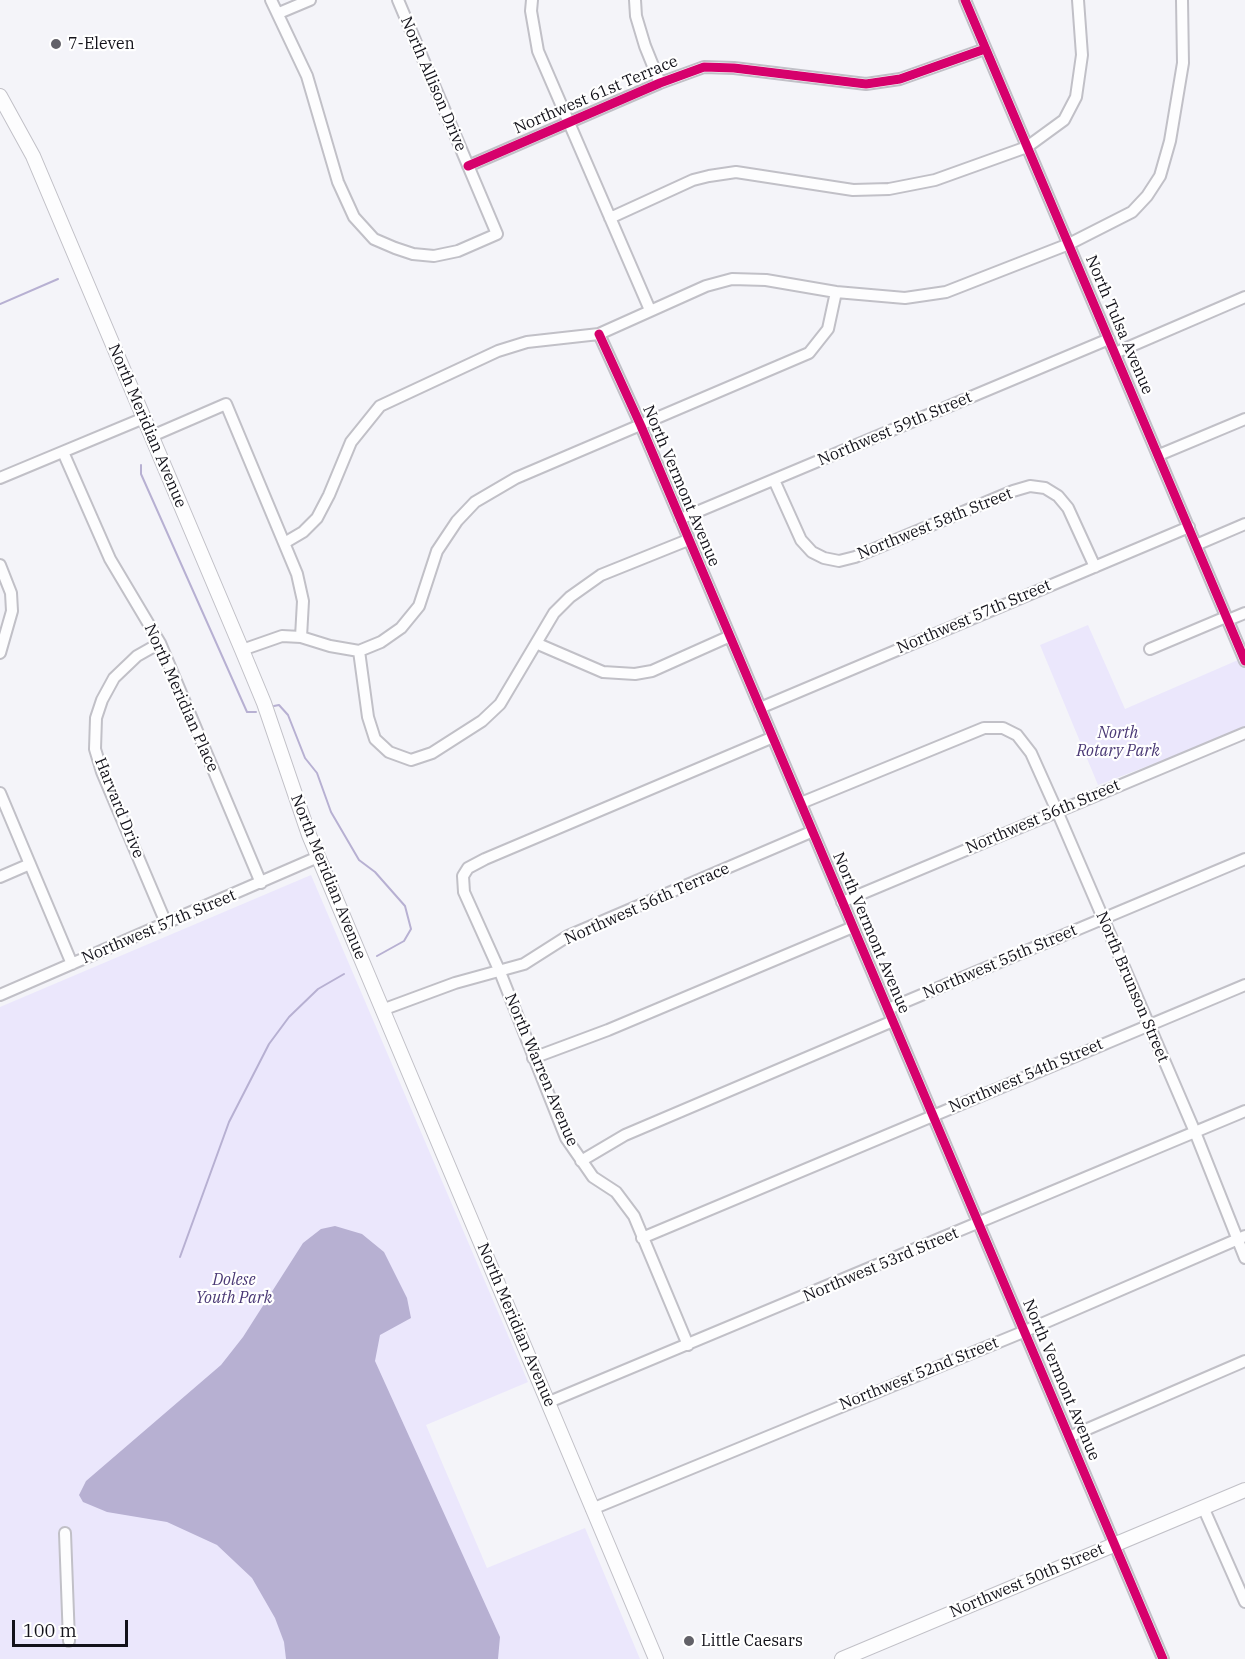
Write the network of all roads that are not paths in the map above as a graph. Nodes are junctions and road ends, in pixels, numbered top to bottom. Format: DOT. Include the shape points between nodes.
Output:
graph roads {
  1 [pos="271,0"];
  2 [pos="310,0"];
  3 [pos="398,0"];
  4 [pos="532,0"];
  5 [pos="635,0"];
  6 [pos="965,0"];
  7 [pos="1078,0"];
  8 [pos="1182,0"];
  9 [pos="279,13"];
  10 [pos="985,49"];
  11 [pos="660,83"];
  12 [pos="0,96"];
  13 [pos="568,123"];
  14 [pos="1028,147"];
  15 [pos="468,166"];
  16 [pos="610,218"];
  17 [pos="1069,244"];
  18 [pos="836,292"];
  19 [pos="1245,297"];
  20 [pos="650,310"];
  21 [pos="598,334"];
  22 [pos="1109,339"];
  23 [pos="1115,353"];
  24 [pos="144,418"];
  25 [pos="1245,419"];
  26 [pos="641,426"];
  27 [pos="152,435"];
  28 [pos="63,452"];
  29 [pos="1159,455"];
  30 [pos="0,478"];
  31 [pos="774,480"];
  32 [pos="680,519"];
  33 [pos="1245,524"];
  34 [pos="1189,527"];
  35 [pos="688,540"];
  36 [pos="286,542"];
  37 [pos="1196,545"];
  38 [pos="0,565"];
  39 [pos="1095,567"];
  40 [pos="1245,613"];
  41 [pos="1227,618"];
  42 [pos="301,637"];
  43 [pos="728,637"];
  44 [pos="160,643"];
  45 [pos="538,644"];
  46 [pos="1150,649"];
  47 [pos="242,650"];
  48 [pos="359,651"];
  49 [pos="0,653"];
  50 [pos="1245,661"];
  51 [pos="760,708"];
  52 [pos="1245,733"];
  53 [pos="771,738"];
  54 [pos="0,793"];
  55 [pos="801,803"];
  56 [pos="1057,812"];
  57 [pos="811,832"];
  58 [pos="318,857"];
  59 [pos="1245,859"];
  60 [pos="30,864"];
  61 [pos="0,877"];
  62 [pos="261,883"];
  63 [pos="842,902"];
  64 [pos="1102,919"];
  65 [pos="166,923"];
  66 [pos="853,927"];
  67 [pos="72,964"];
  68 [pos="500,972"];
  69 [pos="1245,985"];
  70 [pos="0,995"];
  71 [pos="888,1009"];
  72 [pos="382,1010"];
  73 [pos="893,1021"];
  74 [pos="1148,1025"];
  75 [pos="533,1058"];
  76 [pos="1245,1111"];
  77 [pos="932,1116"];
  78 [pos="1195,1132"];
  79 [pos="581,1161"];
  80 [pos="978,1224"];
  81 [pos="642,1238"];
  82 [pos="1241,1238"];
  83 [pos="1245,1258"];
  84 [pos="1023,1332"];
  85 [pos="688,1345"];
  86 [pos="1245,1361"];
  87 [pos="549,1402"];
  88 [pos="1069,1437"];
  89 [pos="1245,1490"];
  90 [pos="1203,1508"];
  91 [pos="592,1509"];
  92 [pos="65,1533"];
  93 [pos="1114,1545"];
  94 [pos="1245,1602"];
  95 [pos="69,1641"];
  96 [pos="656,1659"];
  97 [pos="842,1659"];
  98 [pos="1163,1659"];
  1 -- 9 [label="street"];
  2 -- 9 [label="street"];
  3 -- 15 [label="street, North Allison Drive"];
  4 -- 13 [label="street" via="538,51"];
  5 -- 11 [label="street" via="645,46"];
  6 -- 10 [label="street, North Tulsa Avenue"];
  7 -- 14 [label="street" via="1082,56 1076,97 1064,120"];
  8 -- 17 [label="street" via="1183,63 1160,176 1132,212"];
  9 -- 15 [label="street, North Allison Drive" via="307,76 338,182 354,217 374,239 413,254 434,256 458,251 497,234"];
  10 -- 11 [label="street, Northwest 61st Terrace" via="900,79 866,84 704,67"];
  10 -- 14 [label="street, North Tulsa Avenue"];
  11 -- 13 [label="street, Northwest 61st Terrace"];
  12 -- 24 [label="main road, North Meridian Avenue" via="33,156"];
  13 -- 15 [label="street, Northwest 61st Terrace"];
  13 -- 16 [label="street"];
  14 -- 16 [label="street" via="935,180 889,189 854,190 736,172 709,176"];
  14 -- 17 [label="street, North Tulsa Avenue"];
  16 -- 20 [label="street"];
  17 -- 18 [label="street" via="946,292 905,298"];
  17 -- 22 [label="street, North Tulsa Avenue"];
  18 -- 20 [label="street" via="766,280 732,279"];
  18 -- 26 [label="street" via="828,329 809,353"];
  19 -- 23 [label="street"];
  20 -- 21 [label="street"];
  21 -- 26 [label="street, North Vermont Avenue"];
  21 -- 36 [label="street" via="528,342 498,351 380,406 351,442 316,518"];
  22 -- 23 [label="street, North Tulsa Avenue"];
  22 -- 31 [label="street, Northwest 59th Street"];
  23 -- 29 [label="street, North Tulsa Avenue"];
  24 -- 27 [label="main road, North Meridian Avenue"];
  24 -- 28 [label="street"];
  25 -- 29 [label="street"];
  26 -- 32 [label="street, North Vermont Avenue"];
  26 -- 48 [label="street" via="516,478 475,502 437,551 419,606 401,628"];
  27 -- 36 [label="street" via="225,404 270,514"];
  27 -- 47 [label="main road, North Meridian Avenue"];
  28 -- 30 [label="street"];
  28 -- 44 [label="street, North Meridian Place" via="110,560"];
  29 -- 34 [label="street, North Tulsa Avenue"];
  31 -- 32 [label="street, Northwest 59th Street"];
  31 -- 39 [label="street, Northwest 58th Street" via="801,540 812,552 839,561 1013,491 1030,486 1045,488 1068,508"];
  32 -- 35 [label="street, North Vermont Avenue"];
  33 -- 37 [label="street"];
  34 -- 37 [label="street, North Tulsa Avenue"];
  34 -- 39 [label="street, Northwest 57th Street"];
  35 -- 43 [label="street, North Vermont Avenue"];
  35 -- 45 [label="street" via="601,575 554,613"];
  36 -- 42 [label="street" via="303,601"];
  37 -- 41 [label="street, North Tulsa Avenue"];
  38 -- 49 [label="street" via="11,593 12,611"];
  39 -- 51 [label="street, Northwest 57th Street"];
  40 -- 41 [label="street"];
  41 -- 46 [label="street"];
  41 -- 50 [label="street, North Tulsa Avenue"];
  42 -- 47 [label="street" via="282,636"];
  42 -- 48 [label="street"];
  43 -- 45 [label="street" via="652,671 635,674 603,672"];
  43 -- 51 [label="street, North Vermont Avenue"];
  44 -- 62 [label="street, North Meridian Place"];
  44 -- 65 [label="street, Harvard Drive" via="137,656 114,678 96,717 95,748"];
  45 -- 48 [label="street" via="500,704 482,721 432,753 411,760 389,752 375,739"];
  47 -- 58 [label="main road, North Meridian Avenue"];
  51 -- 53 [label="street, North Vermont Avenue"];
  52 -- 56 [label="street, Northwest 56th Street"];
  53 -- 55 [label="street, North Vermont Avenue"];
  53 -- 68 [label="street, North Warren Avenue" via="468,868 463,876 464,892"];
  54 -- 60 [label="street"];
  55 -- 56 [label="street, North Brunson Street" via="960,736 984,728 1003,728 1017,735 1031,753"];
  55 -- 57 [label="street, North Vermont Avenue"];
  56 -- 63 [label="street, Northwest 56th Street"];
  56 -- 64 [label="street, North Brunson Street"];
  57 -- 63 [label="street, North Vermont Avenue"];
  57 -- 68 [label="street, Northwest 56th Terrace" via="599,922 524,964"];
  58 -- 62 [label="street, Northwest 57th Street"];
  58 -- 72 [label="main road, North Meridian Avenue"];
  59 -- 64 [label="street, Northwest 55th Street"];
  60 -- 61 [label="street"];
  60 -- 67 [label="street"];
  62 -- 65 [label="street, Northwest 57th Street"];
  63 -- 66 [label="street, North Vermont Avenue"];
  64 -- 71 [label="street, Northwest 55th Street"];
  64 -- 74 [label="street, North Brunson Street"];
  65 -- 67 [label="street, Northwest 57th Street"];
  66 -- 71 [label="street, North Vermont Avenue"];
  66 -- 75 [label="street"];
  67 -- 70 [label="street, Northwest 57th Street"];
  68 -- 72 [label="street, Northwest 56th Terrace" via="455,983"];
  68 -- 75 [label="street, North Warren Avenue"];
  69 -- 74 [label="street, Northwest 54th Street"];
  71 -- 73 [label="street, North Vermont Avenue"];
  72 -- 87 [label="main road, North Meridian Avenue"];
  73 -- 77 [label="street, North Vermont Avenue"];
  73 -- 79 [label="street" via="625,1136"];
  74 -- 77 [label="street, Northwest 54th Street"];
  74 -- 78 [label="street, North Brunson Street"];
  75 -- 79 [label="street, North Warren Avenue" via="566,1138"];
  76 -- 78 [label="street, Northwest 53rd Street"];
  77 -- 80 [label="street, North Vermont Avenue"];
  77 -- 81 [label="street, Northwest 54th Street"];
  78 -- 80 [label="street, Northwest 53rd Street"];
  78 -- 82 [label="street, North Brunson Street"];
  79 -- 81 [label="street, North Warren Avenue" via="593,1177 616,1192"];
  80 -- 84 [label="street, North Vermont Avenue"];
  80 -- 85 [label="street, Northwest 53rd Street"];
  81 -- 85 [label="street, North Warren Avenue"];
  82 -- 83 [label="street, North Brunson Street"];
  82 -- 84 [label="street, Northwest 52nd Street"];
  84 -- 88 [label="street, North Vermont Avenue"];
  84 -- 91 [label="street, Northwest 52nd Street"];
  85 -- 87 [label="street, Northwest 53rd Street"];
  86 -- 88 [label="street"];
  87 -- 91 [label="main road, North Meridian Avenue"];
  88 -- 93 [label="street, North Vermont Avenue"];
  89 -- 90 [label="main road, Northwest 50th Street"];
  90 -- 93 [label="main road, Northwest 50th Street"];
  90 -- 94 [label="street"];
  91 -- 96 [label="main road, North Meridian Avenue"];
  92 -- 95 [label="street"];
  93 -- 97 [label="main road, Northwest 50th Street"];
  93 -- 98 [label="street"];
}
